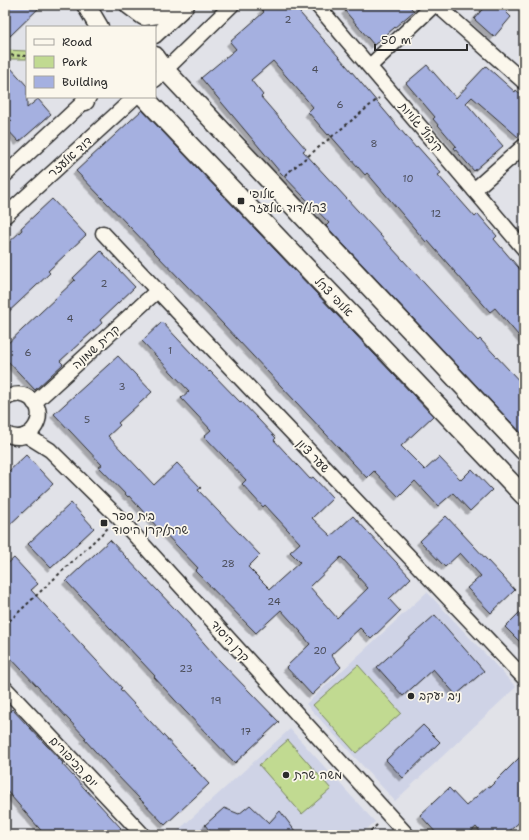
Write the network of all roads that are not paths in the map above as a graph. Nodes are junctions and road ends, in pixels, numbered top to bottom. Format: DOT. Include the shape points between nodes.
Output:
graph roads {
  1 [pos="123,5"];
  2 [pos="129,5"];
  3 [pos="184,5"];
  4 [pos="189,5"];
  5 [pos="232,5"];
  6 [pos="317,5"];
  7 [pos="435,5"];
  8 [pos="135,26"];
  9 [pos="156,35"];
  10 [pos="156,60"];
  11 [pos="370,66"];
  12 [pos="160,75"];
  13 [pos="524,82"];
  14 [pos="87,98"];
  15 [pos="134,98"];
  16 [pos="145,98"];
  17 [pos="524,146"];
  18 [pos="5,175"];
  19 [pos="474,190"];
  20 [pos="5,216"];
  21 [pos="103,233"];
  22 [pos="524,249"];
  23 [pos="157,291"];
  24 [pos="6,396"];
  25 [pos="34,403"];
  26 [pos="31,431"];
  27 [pos="5,433"];
  28 [pos="524,451"];
  29 [pos="524,496"];
  30 [pos="524,678"];
  31 [pos="5,688"];
  32 [pos="143,835"];
  33 [pos="407,835"];
  1 -- 8 [label="main road"];
  2 -- 3 [label="main road" via="144,16 166,14"];
  4 -- 9 [label="street"];
  5 -- 12 [label="street"];
  6 -- 11 [label="street, קיבוץ גלויות"];
  7 -- 11 [label="street"];
  7 -- 13 [label="street"];
  10 -- 12 [label="main road"];
  11 -- 19 [label="street, קיבוץ גלויות"];
  12 -- 28 [label="main road" via="273,185"];
  14 -- 18 [label="street"];
  15 -- 20 [label="street, דוד אלעזר"];
  16 -- 29 [label="main road, אלופי צהל"];
  17 -- 19 [label="street"];
  19 -- 22 [label="street, קיבוץ גלויות"];
  21 -- 23 [label="street, שער ציון"];
  23 -- 25 [label="street, קרית שמונה"];
  23 -- 30 [label="street, שער ציון"];
  24 -- 25 [label="street" via="23,395"];
  25 -- 26 [label="street" via="39,414 38,421"];
  26 -- 27 [label="street" via="14,437"];
  26 -- 33 [label="street, קרן היסוד" via="119,518"];
  31 -- 32 [label="street, יום הכיפורים"];
}
